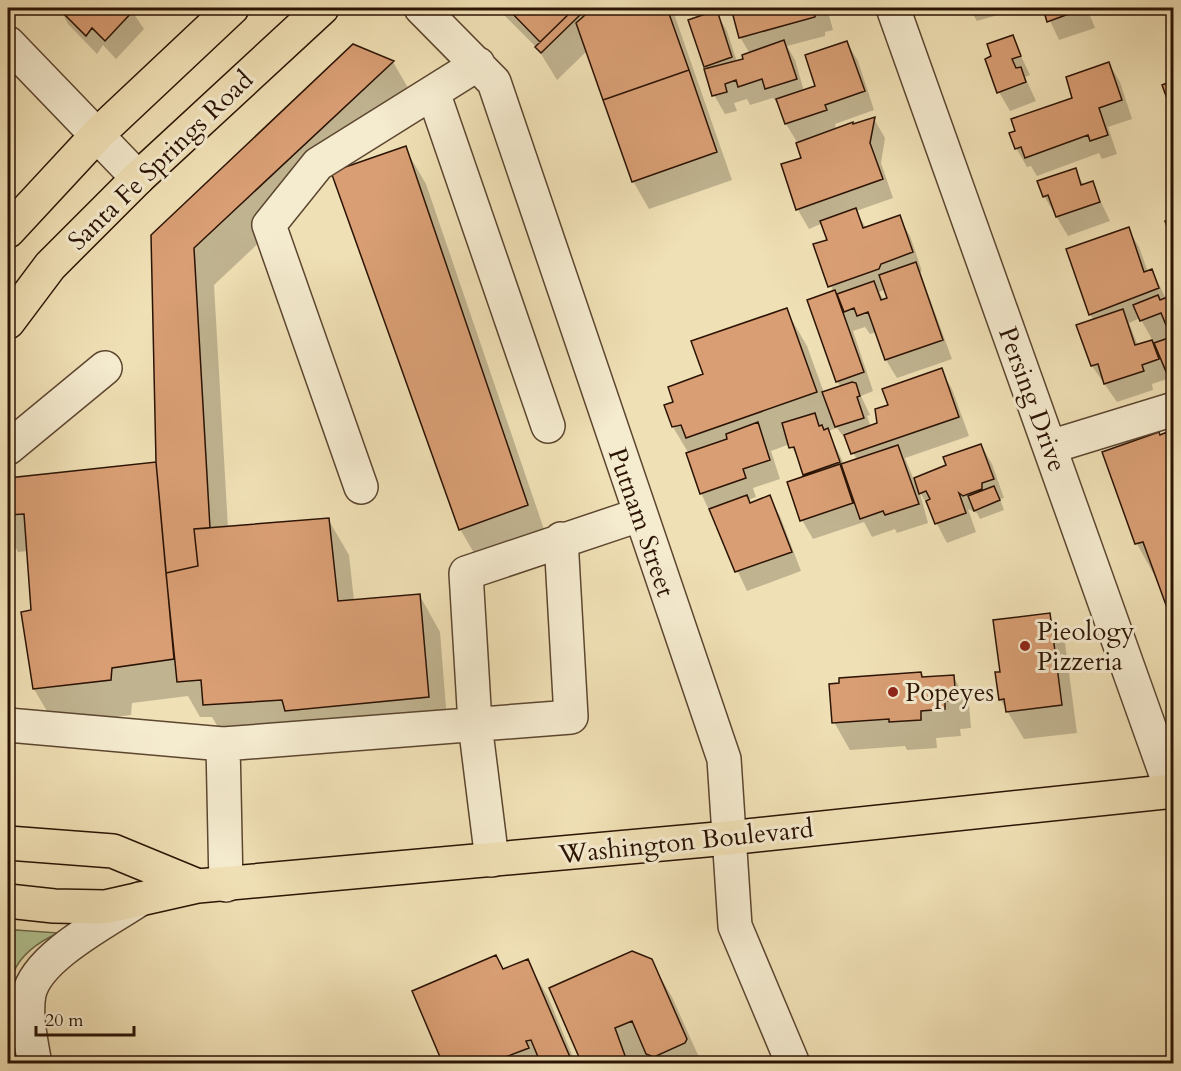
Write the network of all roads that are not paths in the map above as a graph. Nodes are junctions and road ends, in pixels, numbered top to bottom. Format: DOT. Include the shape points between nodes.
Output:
graph roads {
  1 [pos="232,8"];
  2 [pos="322,8"];
  3 [pos="421,8"];
  4 [pos="893,8"];
  5 [pos="8,43"];
  6 [pos="478,64"];
  7 [pos="433,92"];
  8 [pos="98,134"];
  9 [pos="138,178"];
  10 [pos="8,231"];
  11 [pos="8,322"];
  12 [pos="105,368"];
  13 [pos="1173,409"];
  14 [pos="22,420"];
  15 [pos="548,426"];
  16 [pos="1050,447"];
  17 [pos="8,448"];
  18 [pos="361,487"];
  19 [pos="639,515"];
  20 [pos="561,539"];
  21 [pos="475,724"];
  22 [pos="8,725"];
  23 [pos="223,744"];
  24 [pos="1173,791"];
  25 [pos="728,838"];
  26 [pos="8,843"];
  27 [pos="492,860"];
  28 [pos="212,885"];
  29 [pos="144,897"];
  30 [pos="8,901"];
  31 [pos="54,906"];
  32 [pos="8,917"];
  33 [pos="793,1063"];
  34 [pos="35,1064"];
  1 -- 8 [label="main road"];
  2 -- 9 [label="main road, Santa Fe Springs Road"];
  3 -- 6 [label="street, Putnam Street"];
  4 -- 16 [label="street, Persing Drive"];
  5 -- 8 [label="street"];
  6 -- 7 [label="street"];
  6 -- 19 [label="street, Putnam Street" via="494,82"];
  7 -- 15 [label="street"];
  7 -- 18 [label="street" via="318,164 269,225"];
  8 -- 9 [label="street"];
  8 -- 10 [label="main road"];
  9 -- 11 [label="main road, Santa Fe Springs Road" via="50,266"];
  12 -- 14 [label="street"];
  13 -- 16 [label="street"];
  14 -- 17 [label="street"];
  16 -- 24 [label="street, Persing Drive"];
  19 -- 20 [label="street"];
  19 -- 25 [label="street, Putnam Street" via="724,759"];
  20 -- 21 [label="street" via="466,573"];
  20 -- 21 [label="street" via="572,717"];
  21 -- 23 [label="street"];
  21 -- 27 [label="street"];
  22 -- 23 [label="street"];
  23 -- 28 [label="street"];
  24 -- 25 [label="main road, Washington Boulevard"];
  25 -- 27 [label="main road, Washington Boulevard"];
  25 -- 33 [label="street, Putnam Street" via="735,926"];
  26 -- 28 [label="main road, Washington Boulevard" via="113,851"];
  27 -- 28 [label="main road, Washington Boulevard"];
  28 -- 29 [label="main road, Washington Boulevard"];
  29 -- 31 [label="main road, Washington Boulevard" via="105,907"];
  29 -- 34 [label="street" via="54,957 39,972 29,994"];
  30 -- 31 [label="main road, Washington Boulevard"];
  31 -- 32 [label="main road"];
}
